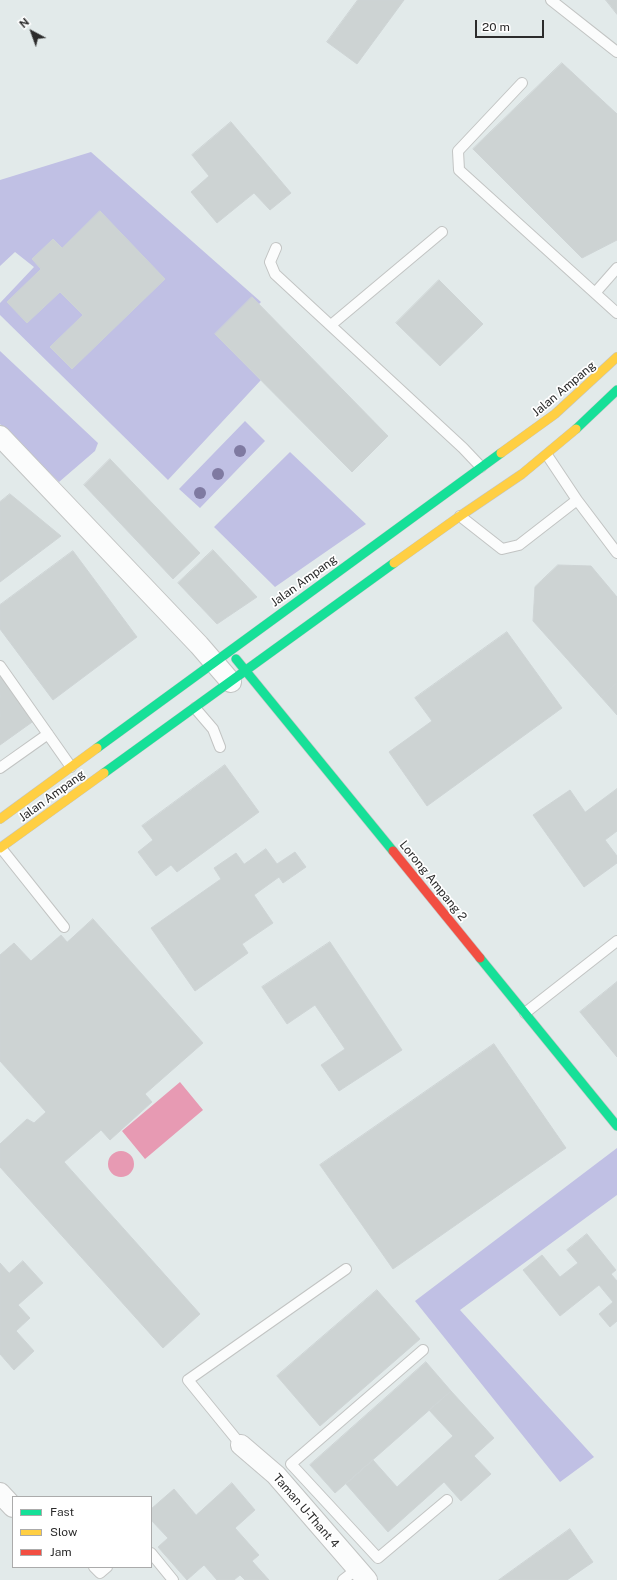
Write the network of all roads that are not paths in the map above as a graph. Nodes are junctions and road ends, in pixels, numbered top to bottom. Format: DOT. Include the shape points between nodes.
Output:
graph roads {
  1 [pos="551,0"];
  2 [pos="617,52"];
  3 [pos="522,83"];
  4 [pos="442,232"];
  5 [pos="276,248"];
  6 [pos="617,268"];
  7 [pos="595,293"];
  8 [pos="617,313"];
  9 [pos="331,325"];
  10 [pos="617,357"];
  11 [pos="617,390"];
  12 [pos="0,436"];
  13 [pos="547,455"];
  14 [pos="481,467"];
  15 [pos="577,500"];
  16 [pos="460,516"];
  17 [pos="617,553"];
  18 [pos="222,656"];
  19 [pos="0,666"];
  20 [pos="238,676"];
  21 [pos="195,708"];
  22 [pos="48,734"];
  23 [pos="220,747"];
  24 [pos="71,767"];
  25 [pos="0,768"];
  26 [pos="0,819"];
  27 [pos="0,848"];
  28 [pos="64,927"];
  29 [pos="617,941"];
  30 [pos="525,1013"];
  31 [pos="617,1126"];
  32 [pos="346,1269"];
  33 [pos="423,1350"];
  34 [pos="242,1445"];
  35 [pos="283,1469"];
  36 [pos="0,1493"];
  37 [pos="447,1500"];
  38 [pos="12,1505"];
  39 [pos="152,1554"];
  40 [pos="95,1568"];
  41 [pos="106,1568"];
  42 [pos="356,1576"];
  43 [pos="173,1580"];
  1 -- 2 [label="lane"];
  3 -- 7 [label="lane" via="458,151 458,170"];
  4 -- 9 [label="lane"];
  5 -- 9 [label="lane" via="270,262 275,274"];
  6 -- 7 [label="lane"];
  7 -- 8 [label="lane"];
  9 -- 14 [label="lane"];
  10 -- 14 [label="main road, Jalan Ampang" via="578,395"];
  11 -- 13 [label="main road, Jalan Ampang"];
  12 -- 18 [label="street"];
  13 -- 15 [label="lane"];
  13 -- 16 [label="main road, Jalan Ampang"];
  14 -- 18 [label="main road, Jalan Ampang"];
  15 -- 16 [label="lane" via="519,545 502,550"];
  15 -- 17 [label="lane"];
  16 -- 20 [label="main road, Jalan Ampang"];
  18 -- 20 [label="street"];
  18 -- 24 [label="main road, Jalan Ampang"];
  19 -- 22 [label="lane"];
  20 -- 21 [label="main road, Jalan Ampang"];
  20 -- 30 [label="main road, Lorong Ampang 2"];
  21 -- 23 [label="lane" via="213,729"];
  21 -- 27 [label="main road, Jalan Ampang"];
  22 -- 24 [label="lane"];
  22 -- 25 [label="lane"];
  24 -- 26 [label="main road, Jalan Ampang"];
  27 -- 28 [label="lane"];
  29 -- 30 [label="lane"];
  30 -- 31 [label="main road, Lorong Ampang 2"];
  32 -- 34 [label="lane" via="188,1380"];
  33 -- 35 [label="lane"];
  34 -- 35 [label="street, Taman U-Thant 4"];
  35 -- 37 [label="lane" via="378,1558"];
  35 -- 42 [label="street, Taman U-Thant 4"];
  36 -- 38 [label="street"];
  39 -- 43 [label="lane"];
  40 -- 41 [label="lane" via="100,1572"];
}
